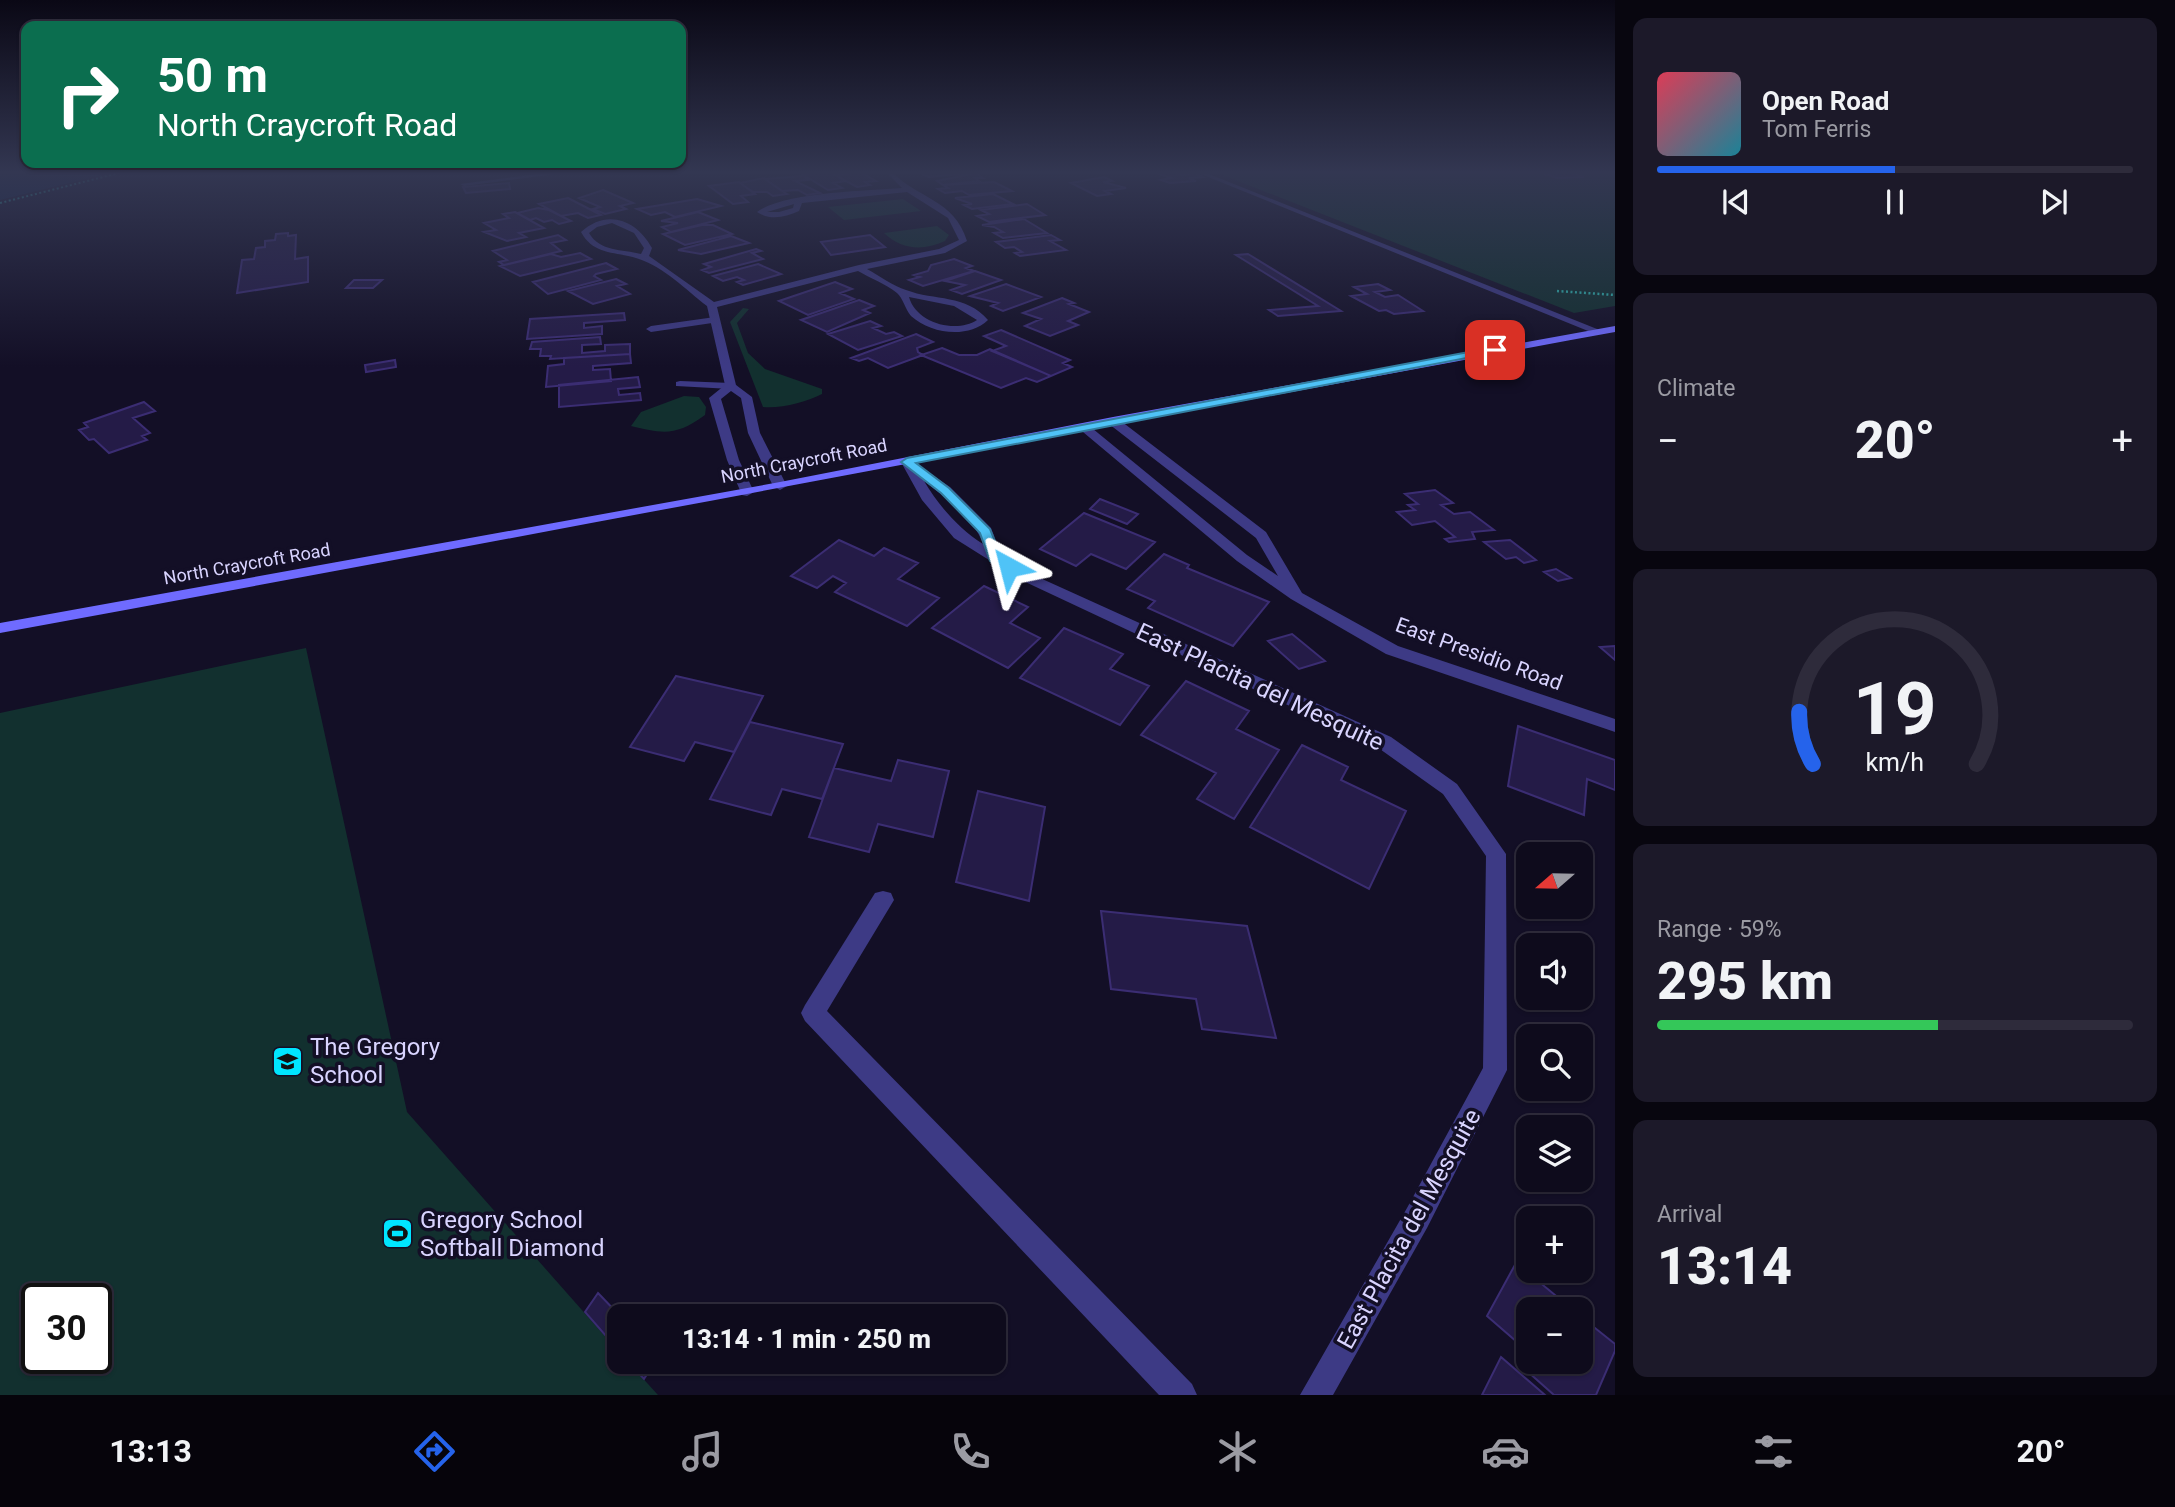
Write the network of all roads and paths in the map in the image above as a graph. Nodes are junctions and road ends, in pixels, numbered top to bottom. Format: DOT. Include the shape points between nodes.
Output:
graph roads {
  1 [pos="587,237"];
  2 [pos="643,237"];
  3 [pos="962,237"];
  4 [pos="1362,237"];
  5 [pos="644,257"];
  6 [pos="859,268"];
  7 [pos="904,293"];
  8 [pos="712,305"];
  9 [pos="715,320"];
  10 [pos="1615,328"];
  11 [pos="651,329"];
  12 [pos="1597,331"];
  13 [pos="680,384"];
  14 [pos="731,386"];
  15 [pos="1113,421"];
  16 [pos="1083,427"];
  17 [pos="907,462"];
  18 [pos="780,486"];
  19 [pos="747,492"];
  20 [pos="995,558"];
  21 [pos="1296,596"];
  22 [pos="0,628"];
  23 [pos="1615,726"];
  24 [pos="883,900"];
  25 [pos="1181,1395"];
  26 [pos="1317,1395"];
  1 -- 5 [label="street" via="600,248"];
  2 -- 5 [label="street" via="648,248"];
  3 -- 6 [label="street" via="963,241 942,251"];
  4 -- 12 [label="street"];
  5 -- 8 [label="street"];
  6 -- 7 [label="street"];
  6 -- 8 [label="street"];
  7 -- 7 [label="street" via="907,304 935,326 958,330 983,320 961,306"];
  8 -- 9 [label="street"];
  9 -- 11 [label="street"];
  9 -- 14 [label="street"];
  10 -- 12 [label="main road, North Craycroft Road"];
  12 -- 15 [label="main road, North Craycroft Road"];
  13 -- 14 [label="street"];
  14 -- 18 [label="street" via="746,397 754,433"];
  14 -- 19 [label="street" via="715,398"];
  15 -- 16 [label="main road, North Craycroft Road"];
  15 -- 21 [label="street" via="1261,535"];
  16 -- 17 [label="main road, North Craycroft Road"];
  16 -- 21 [label="street, East Presidio Road" via="1242,558"];
  17 -- 18 [label="main road, North Craycroft Road"];
  17 -- 20 [label="street, East Placita del Mesquite" via="927,497 959,535"];
  17 -- 20 [label="street" via="945,490 986,531"];
  18 -- 19 [label="main road, North Craycroft Road"];
  19 -- 22 [label="main road, North Craycroft Road"];
  20 -- 26 [label="street, East Placita del Mesquite" via="1152,637 1384,742 1450,789 1496,853 1495,1070"];
  21 -- 23 [label="street, East Presidio Road" via="1392,650"];
  24 -- 25 [label="street" via="813,1013"];
}
